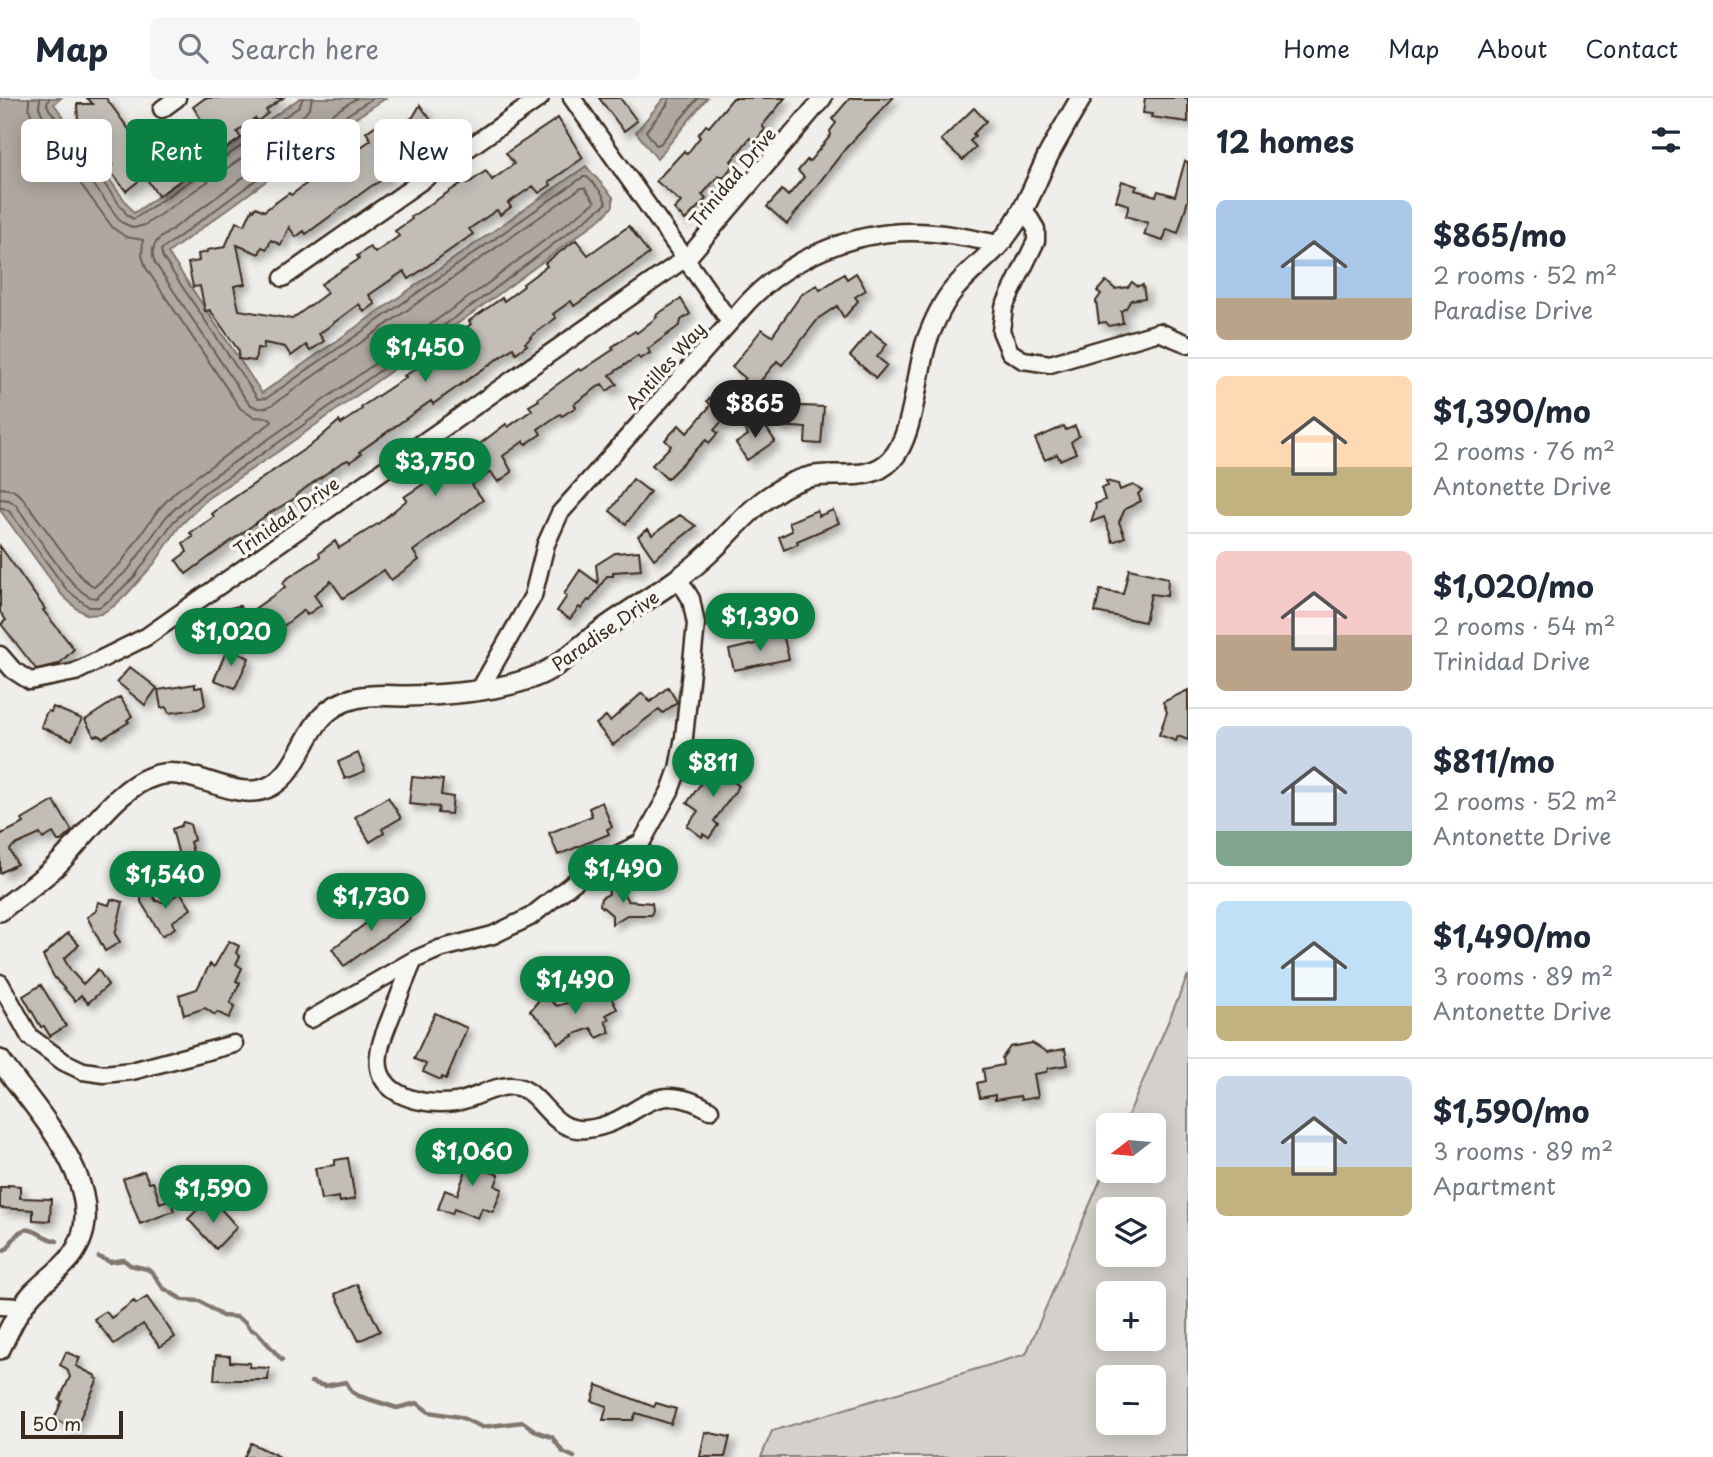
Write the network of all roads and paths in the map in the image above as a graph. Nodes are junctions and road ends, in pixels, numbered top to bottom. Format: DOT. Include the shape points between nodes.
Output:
graph roads {
  1 [pos="177,98"];
  2 [pos="540,98"];
  3 [pos="572,98"];
  4 [pos="823,98"];
  5 [pos="1081,98"];
  6 [pos="162,109"];
  7 [pos="1024,209"];
  8 [pos="1000,244"];
  9 [pos="685,259"];
  10 [pos="283,278"];
  11 [pos="730,322"];
  12 [pos="1188,344"];
  13 [pos="678,579"];
  14 [pos="0,655"];
  15 [pos="480,689"];
  16 [pos="0,911"];
  17 [pos="414,960"];
  18 [pos="0,983"];
  19 [pos="311,1019"];
  20 [pos="234,1044"];
  21 [pos="0,1059"];
  22 [pos="710,1110"];
  23 [pos="0,1306"];
  24 [pos="22,1307"];
  25 [pos="0,1349"];
  1 -- 6 [label="street"];
  2 -- 10 [label="street"];
  3 -- 9 [label="street"];
  4 -- 9 [label="street, Trinidad Drive"];
  5 -- 7 [label="street, Paradise Drive"];
  7 -- 8 [label="street, Paradise Drive"];
  7 -- 12 [label="street" via="1036,229 1035,241 1004,307 1001,331 1010,352 1023,360 1050,364 1159,332"];
  8 -- 11 [label="street, Antilles Way" via="903,232 832,248 780,273"];
  8 -- 13 [label="street, Paradise Drive" via="958,285 941,309 924,350 904,440 890,461 869,473 816,476 783,487"];
  9 -- 11 [label="street"];
  9 -- 14 [label="street, Trinidad Drive" via="146,637 75,672 30,681"];
  11 -- 15 [label="street, Antilles Way" via="560,513 546,544 533,596"];
  13 -- 15 [label="street, Paradise Drive" via="551,669 525,680"];
  13 -- 17 [label="street" via="691,599 696,624 684,737 670,791 641,843 596,865 515,926"];
  15 -- 16 [label="street, Paradise Drive" via="347,700 317,723 286,772 265,789 238,790 175,773 146,779 121,797 51,870"];
  17 -- 19 [label="street"];
  17 -- 22 [label="street" via="377,1055 383,1078 401,1095 448,1103 516,1086 558,1122 582,1129 602,1126 669,1096 690,1099"];
  18 -- 20 [label="street" via="30,1037 83,1071 132,1071"];
  21 -- 24 [label="street" via="62,1146 85,1205 85,1223 76,1249"];
  23 -- 24 [label="street"];
  24 -- 25 [label="street"];
}
